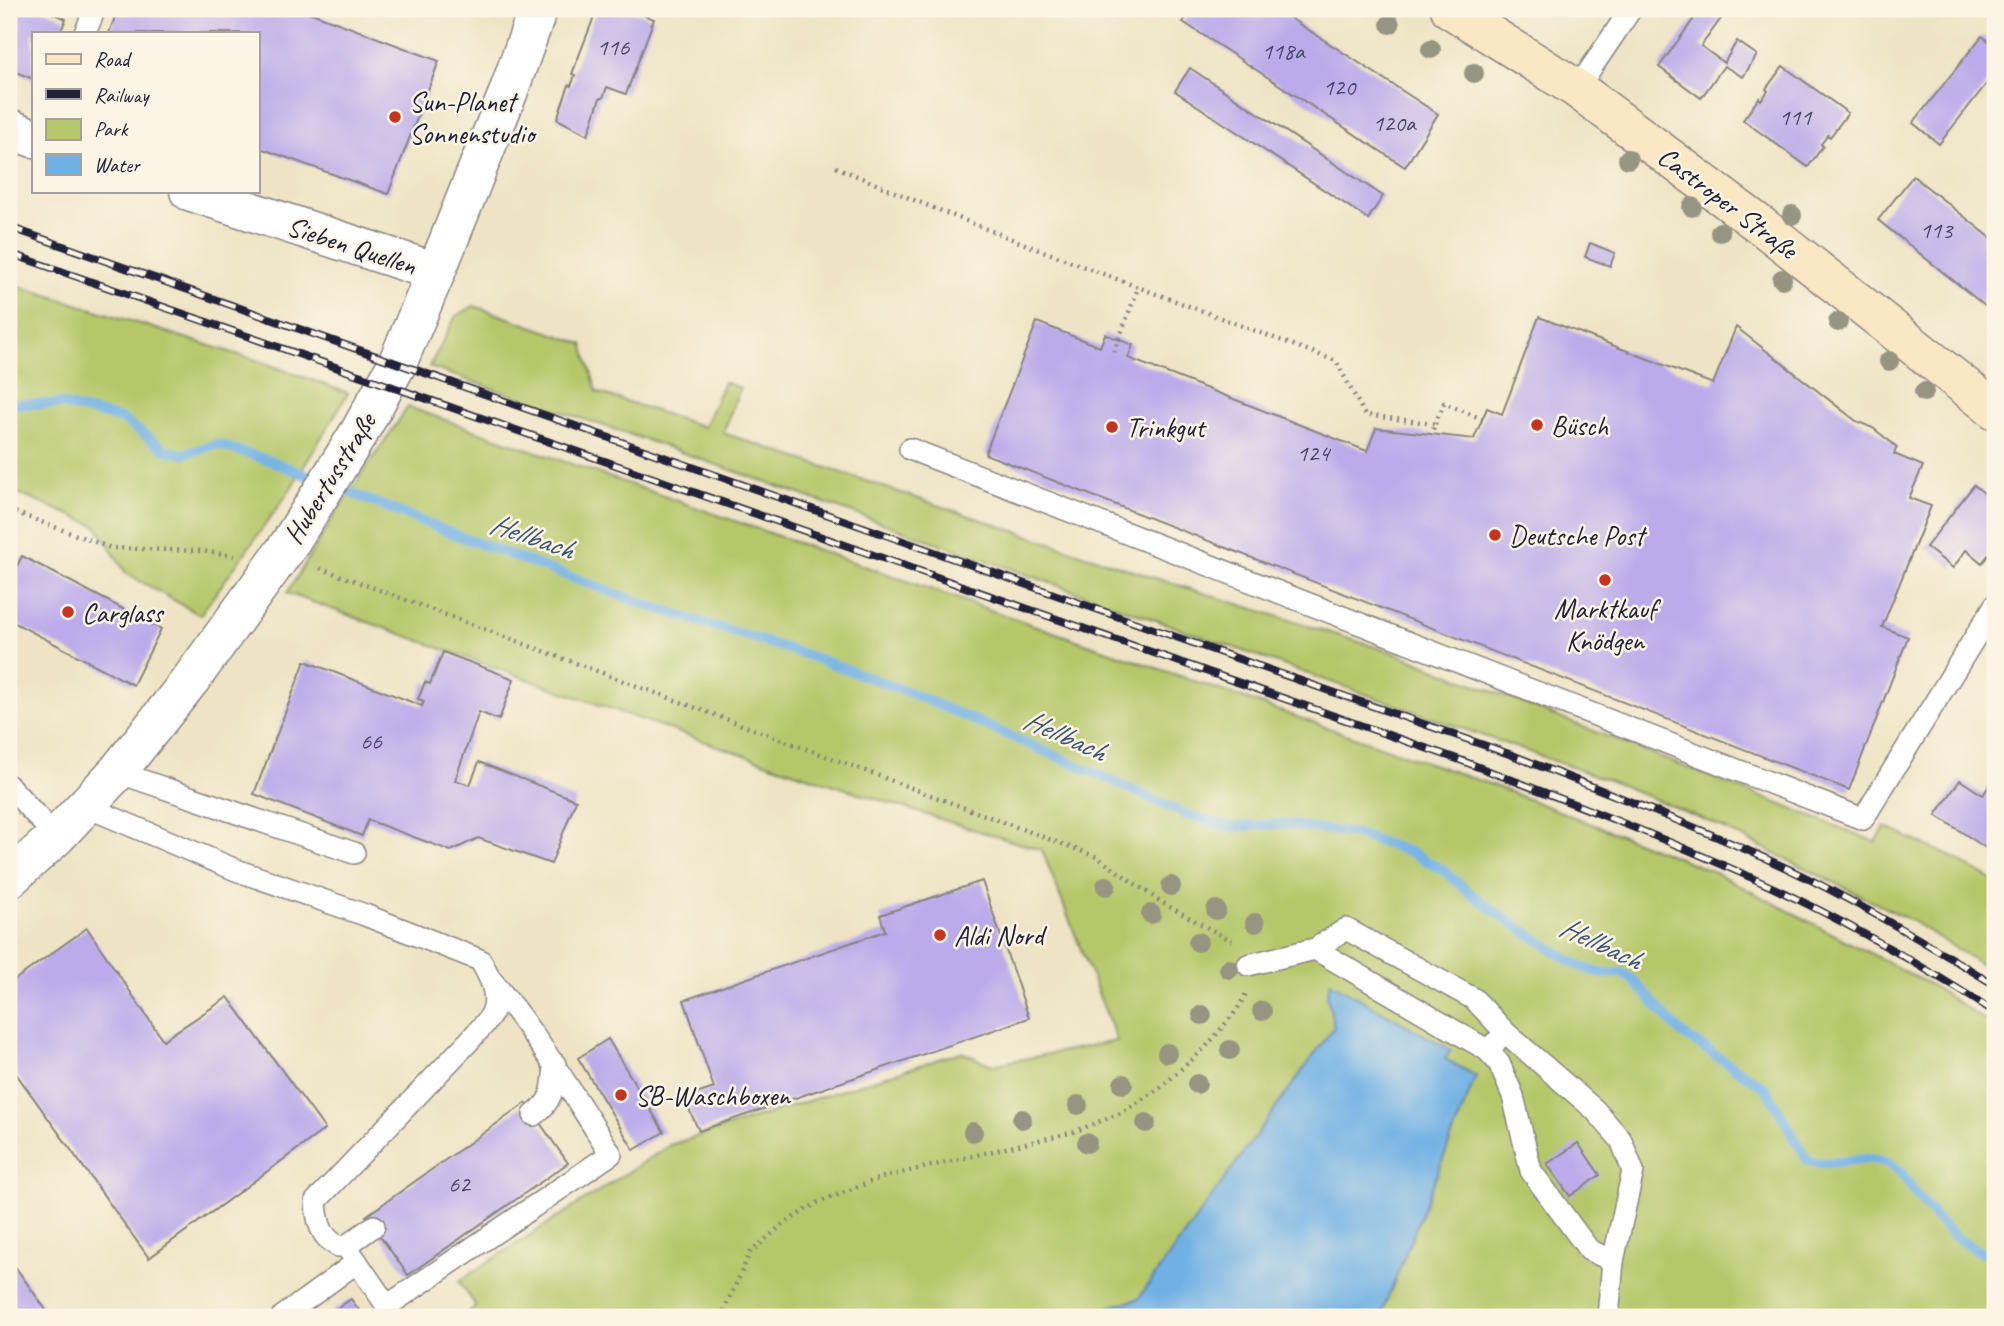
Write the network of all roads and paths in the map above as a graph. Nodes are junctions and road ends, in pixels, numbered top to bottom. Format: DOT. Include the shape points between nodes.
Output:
graph roads {
  1 [pos="95,9"];
  2 [pos="538,9"];
  3 [pos="1450,9"];
  4 [pos="1631,9"];
  5 [pos="85,32"];
  6 [pos="1577,89"];
  7 [pos="9,128"];
  8 [pos="32,138"];
  9 [pos="836,167"];
  10 [pos="192,192"];
  11 [pos="436,272"];
  12 [pos="1138,288"];
  13 [pos="1114,352"];
  14 [pos="1995,410"];
  15 [pos="1482,419"];
  16 [pos="1435,424"];
  17 [pos="1431,435"];
  18 [pos="910,449"];
  19 [pos="9,510"];
  20 [pos="282,554"];
  21 [pos="1995,606"];
  22 [pos="117,772"];
  23 [pos="9,786"];
  24 [pos="85,806"];
  25 [pos="56,837"];
  26 [pos="354,853"];
  27 [pos="9,879"];
  28 [pos="1315,948"];
  29 [pos="1248,965"];
  30 [pos="492,981"];
  31 [pos="1506,1033"];
  32 [pos="1487,1050"];
  33 [pos="555,1065"];
  34 [pos="534,1115"];
  35 [pos="374,1226"];
  36 [pos="352,1254"];
  37 [pos="1613,1261"];
  38 [pos="282,1317"];
  39 [pos="721,1317"];
  40 [pos="1608,1317"];
  1 -- 5 [label="lane"];
  2 -- 11 [label="street, Hubertusstraße"];
  3 -- 6 [label="main road, Castroper Straße"];
  4 -- 6 [label="lane"];
  6 -- 14 [label="main road, Castroper Straße" via="1763,227"];
  7 -- 8 [label="street"];
  9 -- 12 [label="path"];
  10 -- 11 [label="street, Sieben Quellen"];
  11 -- 20 [label="street, Hubertusstraße" via="397,364"];
  12 -- 13 [label="path"];
  12 -- 16 [label="path" via="1336,361 1365,415"];
  15 -- 16 [label="path" via="1444,403"];
  16 -- 17 [label="path"];
  18 -- 21 [label="lane" via="1863,820"];
  19 -- 20 [label="path" via="111,548"];
  20 -- 22 [label="street, Hubertusstraße"];
  20 -- 29 [label="path" via="1097,857 1161,902 1231,940"];
  22 -- 24 [label="street, Hubertusstraße"];
  22 -- 26 [label="lane"];
  23 -- 25 [label="lane"];
  24 -- 25 [label="street, Hubertusstraße"];
  24 -- 30 [label="lane" via="236,870 480,960"];
  25 -- 27 [label="street, Hubertusstraße"];
  28 -- 29 [label="lane"];
  28 -- 31 [label="lane" via="1346,929 1474,999"];
  28 -- 32 [label="lane"];
  29 -- 39 [label="path" via="1250,986 1237,1010 1205,1048 1160,1087 1121,1113 1073,1132 880,1178 817,1203 783,1224 750,1253"];
  30 -- 33 [label="lane"];
  30 -- 36 [label="lane" via="492,1013 316,1201 317,1221 325,1237"];
  31 -- 32 [label="lane"];
  31 -- 37 [label="lane" via="1595,1110 1621,1140 1633,1171"];
  32 -- 37 [label="lane" via="1499,1063 1513,1096 1531,1171 1589,1250"];
  33 -- 34 [label="lane" via="553,1090 546,1106"];
  33 -- 36 [label="lane" via="611,1154 387,1306"];
  35 -- 36 [label="lane"];
  36 -- 38 [label="lane"];
  37 -- 40 [label="lane"];
}
